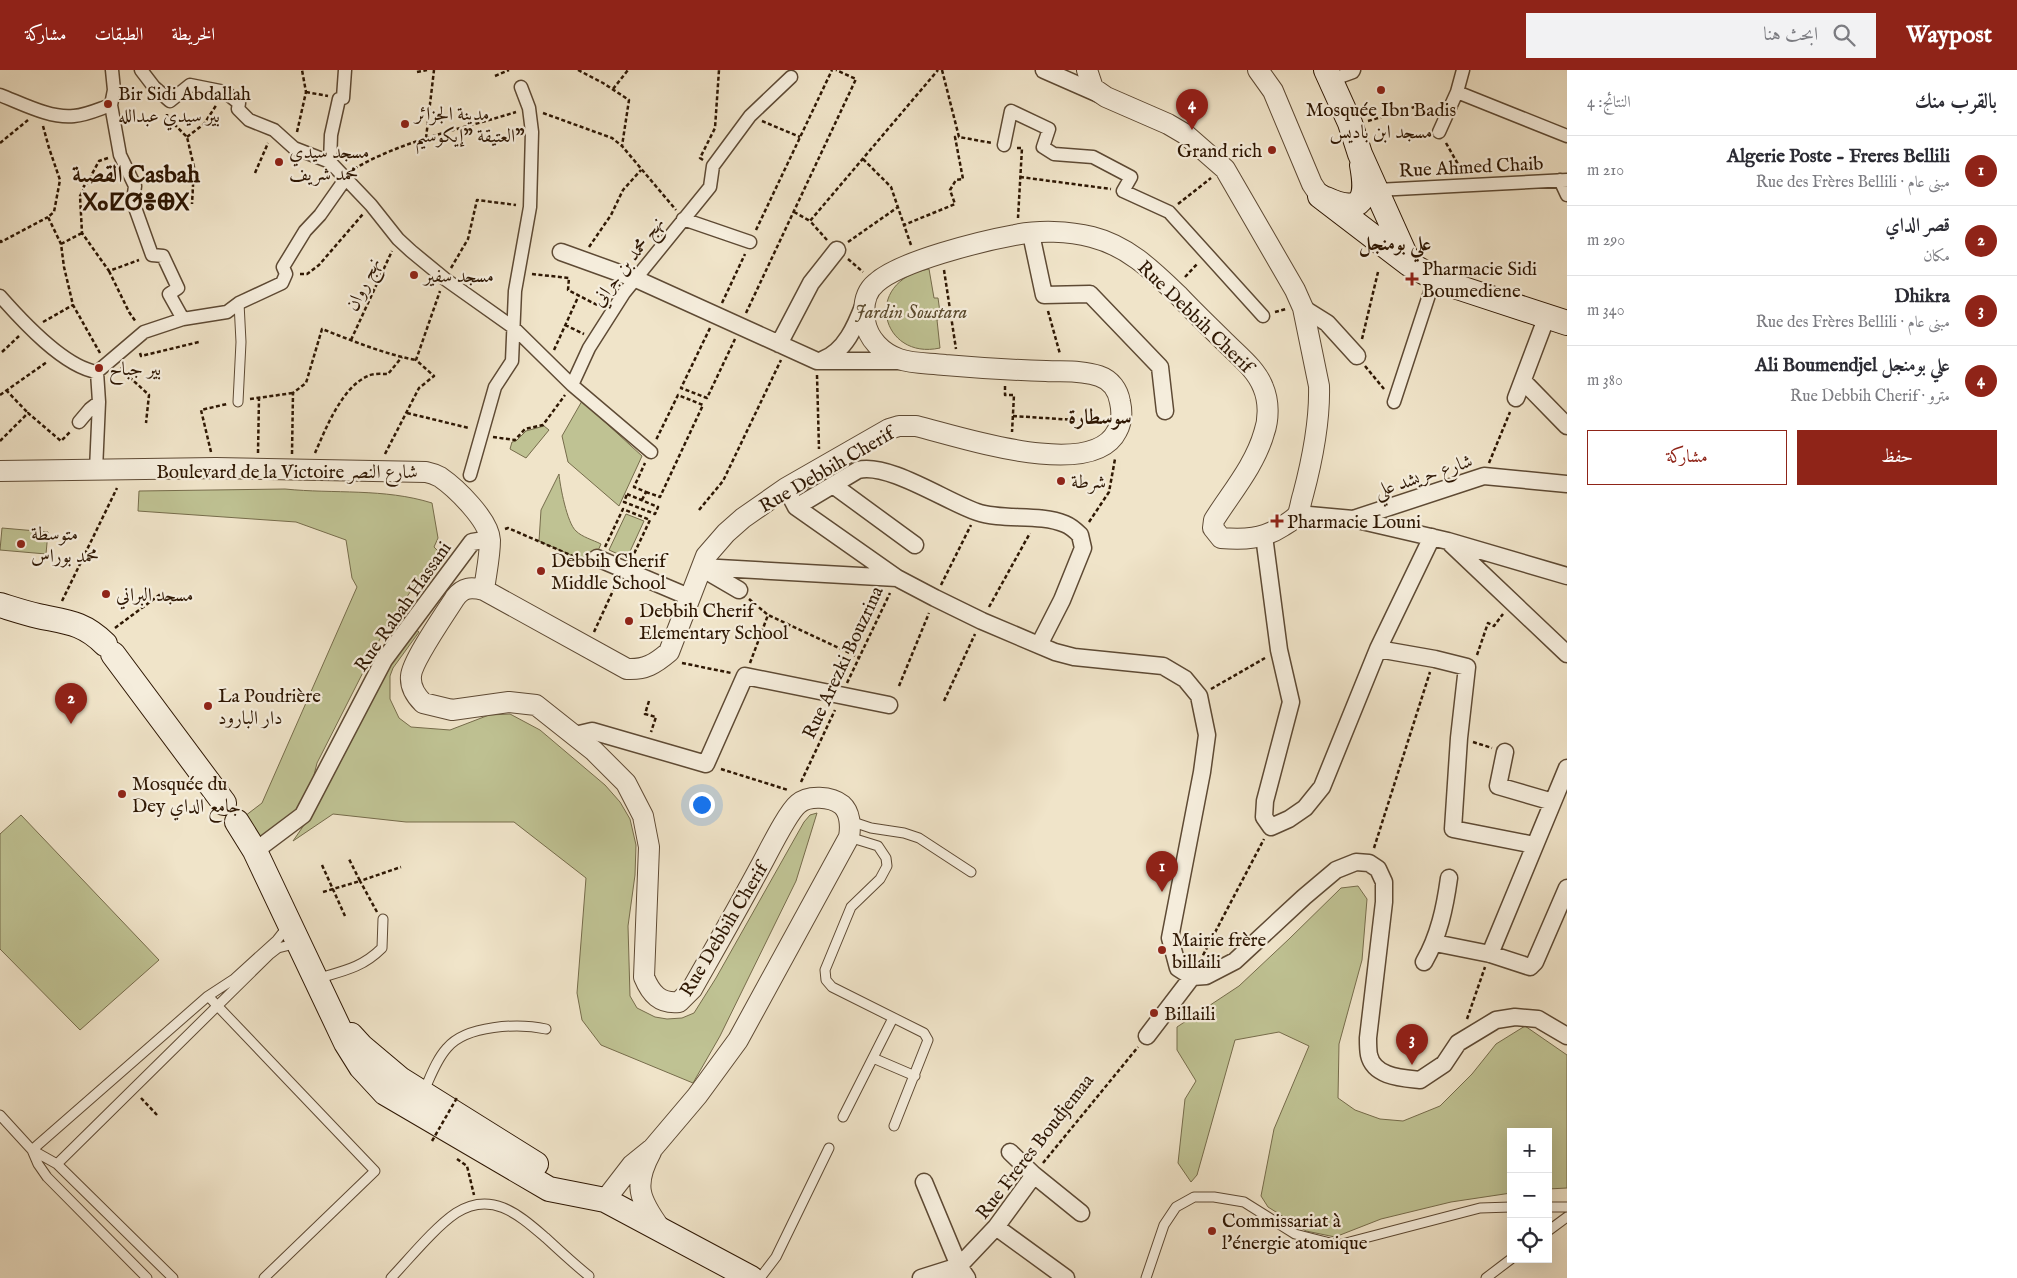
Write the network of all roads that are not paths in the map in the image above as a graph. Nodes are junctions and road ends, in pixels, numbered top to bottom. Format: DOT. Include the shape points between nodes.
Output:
graph roads {
  1 [pos="112,70"];
  2 [pos="141,70"];
  3 [pos="345,70"];
  4 [pos="1044,70"];
  5 [pos="1087,70"];
  6 [pos="1258,70"];
  7 [pos="1354,70"];
  8 [pos="1463,70"];
  9 [pos="1329,75"];
  10 [pos="791,77"];
  11 [pos="522,87"];
  12 [pos="1457,92"];
  13 [pos="0,94"];
  14 [pos="1106,97"];
  15 [pos="111,105"];
  16 [pos="1442,126"];
  17 [pos="1567,136"];
  18 [pos="1004,145"];
  19 [pos="1360,154"];
  20 [pos="330,162"];
  21 [pos="344,177"];
  22 [pos="1563,180"];
  23 [pos="1377,190"];
  24 [pos="1567,195"];
  25 [pos="1320,196"];
  26 [pos="683,219"];
  27 [pos="1024,234"];
  28 [pos="752,238"];
  29 [pos="837,250"];
  30 [pos="562,252"];
  31 [pos="1409,264"];
  32 [pos="636,279"];
  33 [pos="1431,289"];
  34 [pos="871,290"];
  35 [pos="0,296"];
  36 [pos="239,303"];
  37 [pos="1303,308"];
  38 [pos="1263,316"];
  39 [pos="183,319"];
  40 [pos="1557,320"];
  41 [pos="514,328"];
  42 [pos="783,346"];
  43 [pos="1358,356"];
  44 [pos="819,361"];
  45 [pos="907,362"];
  46 [pos="106,365"];
  47 [pos="1524,382"];
  48 [pos="572,386"];
  49 [pos="1516,398"];
  50 [pos="99,402"];
  51 [pos="238,402"];
  52 [pos="1394,402"];
  53 [pos="1165,411"];
  54 [pos="79,422"];
  55 [pos="1567,426"];
  56 [pos="651,452"];
  57 [pos="96,470"];
  58 [pos="0,471"];
  59 [pos="470,476"];
  60 [pos="1567,484"];
  61 [pos="833,485"];
  62 [pos="786,488"];
  63 [pos="796,507"];
  64 [pos="1298,514"];
  65 [pos="1353,519"];
  66 [pos="1264,536"];
  67 [pos="1432,537"];
  68 [pos="490,539"];
  69 [pos="1448,541"];
  70 [pos="914,545"];
  71 [pos="590,559"];
  72 [pos="701,567"];
  73 [pos="1567,576"];
  74 [pos="897,578"];
  75 [pos="484,590"];
  76 [pos="739,590"];
  77 [pos="689,597"];
  78 [pos="0,605"];
  79 [pos="1039,645"];
  80 [pos="1378,649"];
  81 [pos="1567,654"];
  82 [pos="889,705"];
  83 [pos="575,735"];
  84 [pos="1506,752"];
  85 [pos="1567,768"];
  86 [pos="1553,802"];
  87 [pos="849,829"];
  88 [pos="1534,845"];
  89 [pos="255,851"];
  90 [pos="971,872"];
  91 [pos="1449,878"];
  92 [pos="1567,888"];
  93 [pos="383,920"];
  94 [pos="294,933"];
  95 [pos="1435,943"];
  96 [pos="1490,954"];
  97 [pos="1424,962"];
  98 [pos="1192,977"];
  99 [pos="316,979"];
  100 [pos="208,996"];
  101 [pos="218,1006"];
  102 [pos="332,1013"];
  103 [pos="893,1018"];
  104 [pos="546,1029"];
  105 [pos="1147,1036"];
  106 [pos="1567,1036"];
  107 [pos="873,1058"];
  108 [pos="915,1076"];
  109 [pos="423,1093"];
  110 [pos="0,1115"];
  111 [pos="843,1117"];
  112 [pos="894,1126"];
  113 [pos="653,1148"];
  114 [pos="829,1148"];
  115 [pos="32,1150"];
  116 [pos="1010,1152"];
  117 [pos="57,1164"];
  118 [pos="1034,1175"];
  119 [pos="924,1182"];
  120 [pos="594,1197"];
  121 [pos="1552,1207"];
  122 [pos="1567,1207"];
  123 [pos="1507,1208"];
  124 [pos="1081,1213"];
  125 [pos="1567,1217"];
  126 [pos="996,1227"];
  127 [pos="660,1228"];
  128 [pos="1552,1228"];
  129 [pos="1507,1262"];
  130 [pos="959,1274"];
  131 [pos="589,1276"];
  132 [pos="147,1278"];
  133 [pos="173,1278"];
  134 [pos="264,1278"];
  135 [pos="391,1278"];
  136 [pos="751,1278"];
  137 [pos="760,1278"];
  138 [pos="921,1278"];
  139 [pos="1066,1278"];
  140 [pos="1146,1278"];
  141 [pos="1486,1278"];
  1 -- 15 [label="street" via="114,90"];
  2 -- 20 [label="street" via="170,101 190,85 225,92 239,103 238,109 248,120 274,130 294,148"];
  3 -- 20 [label="street" via="343,98 339,99 331,135"];
  4 -- 14 [label="street"];
  5 -- 14 [label="street" via="1093,88"];
  6 -- 25 [label="street" via="1272,91"];
  7 -- 9 [label="street"];
  8 -- 12 [label="street"];
  9 -- 19 [label="main road"];
  10 -- 26 [label="street, نهج محمد بن جراني" via="750,116 713,166 710,186"];
  11 -- 41 [label="street" via="532,132 530,207 515,291"];
  12 -- 16 [label="street"];
  12 -- 17 [label="street"];
  13 -- 15 [label="street" via="40,111 75,116"];
  14 -- 37 [label="street" via="1168,124 1225,169"];
  15 -- 39 [label="street" via="120,155 135,186 133,202 152,255 163,256 178,288 168,294"];
  18 -- 38 [label="street" via="1011,110 1049,129 1044,147 1054,154 1093,157 1131,177 1123,191 1168,212"];
  19 -- 23 [label="main road"];
  19 -- 25 [label="main road" via="1365,182 1358,203 1345,206"];
  20 -- 21 [label="street"];
  21 -- 36 [label="street" via="283,267 286,274 282,283"];
  21 -- 41 [label="street" via="398,239 445,279"];
  22 -- 23 [label="street, Rue Ahmed Chaib"];
  22 -- 24 [label="street"];
  23 -- 31 [label="main road"];
  25 -- 31 [label="main road"];
  26 -- 28 [label="street"];
  26 -- 32 [label="street, نهج محمد بن جراني"];
  27 -- 34 [label="street, Rue Debbih Cherif" via="941,254 900,268"];
  27 -- 53 [label="street" via="1044,295 1090,294 1160,367"];
  27 -- 66 [label="street, Rue Debbih Cherif" via="1080,234 1104,241 1136,258 1249,366 1264,388 1268,405 1264,433 1256,454 1214,520 1213,528 1221,538"];
  29 -- 42 [label="street" via="812,283"];
  30 -- 32 [label="street"];
  31 -- 40 [label="main road" via="1442,282"];
  32 -- 42 [label="street"];
  32 -- 48 [label="street, نهج محمد بن جراني" via="594,339"];
  33 -- 52 [label="street"];
  34 -- 44 [label="street" via="858,321 838,351"];
  34 -- 45 [label="street, Rue Debbih Cherif" via="864,317 868,332 890,355"];
  35 -- 46 [label="street" via="30,328 69,360 85,370"];
  36 -- 39 [label="street" via="227,312"];
  36 -- 51 [label="lane"];
  37 -- 43 [label="street" via="1327,323"];
  37 -- 64 [label="street" via="1320,397"];
  39 -- 46 [label="street" via="140,336"];
  40 -- 47 [label="street"];
  41 -- 48 [label="street"];
  41 -- 59 [label="street" via="512,361 495,388"];
  42 -- 44 [label="street"];
  44 -- 45 [label="street"];
  45 -- 62 [label="street, Rue Debbih Cherif" via="1086,372 1102,376 1113,385 1120,399 1122,416 1117,431 1100,448 1069,454 1022,452 908,425 899,426 881,432"];
  46 -- 50 [label="street"];
  47 -- 49 [label="street"];
  47 -- 55 [label="street"];
  48 -- 56 [label="street"];
  50 -- 54 [label="street"];
  50 -- 57 [label="street"];
  57 -- 58 [label="street, Boulevard de la Victoire شارع النصر"];
  57 -- 68 [label="street, Boulevard de la Victoire شارع النصر" via="216,468 426,472 439,476 469,504 486,526"];
  60 -- 65 [label="street, شارع حريشد علي" via="1484,476"];
  61 -- 63 [label="street"];
  61 -- 70 [label="street"];
  61 -- 79 [label="street" via="858,470 875,469 977,512 1064,524 1080,535 1083,548"];
  62 -- 63 [label="street"];
  62 -- 72 [label="street, Rue Debbih Cherif" via="726,533"];
  63 -- 74 [label="street"];
  64 -- 65 [label="street"];
  64 -- 66 [label="street, Rue Debbih Cherif"];
  65 -- 67 [label="street"];
  66 -- 80 [label="street" via="1279,650 1291,702 1265,801 1264,817 1271,827 1305,808 1322,787"];
  67 -- 69 [label="street"];
  67 -- 80 [label="street"];
  68 -- 75 [label="street"];
  68 -- 89 [label="street, Rue Rabah Hassani" via="472,542 384,660 303,815"];
  69 -- 73 [label="street"];
  69 -- 81 [label="street"];
  71 -- 77 [label="street"];
  72 -- 74 [label="street"];
  72 -- 76 [label="street"];
  72 -- 77 [label="street, Rue Debbih Cherif"];
  74 -- 79 [label="street" via="982,621"];
  75 -- 77 [label="street, Rue Debbih Cherif" via="627,669 642,669 669,652"];
  75 -- 83 [label="street, Rue Debbih Cherif" via="470,587 459,593 413,666 411,680 418,698 440,709 452,710 509,702 531,703"];
  78 -- 89 [label="main road" via="85,627 109,643"];
  79 -- 98 [label="street" via="1074,657 1163,666 1185,679 1199,696 1207,735 1170,938 1178,968"];
  80 -- 88 [label="street" via="1467,667 1453,829"];
  82 -- 83 [label="street" via="745,676 706,764 592,732"];
  83 -- 87 [label="street, Rue Debbih Cherif" via="626,783 643,816 649,847 644,977 655,996 669,1003 679,1002 692,990 797,804 813,798 838,802 844,806"];
  84 -- 86 [label="street" via="1498,786"];
  85 -- 86 [label="street"];
  86 -- 88 [label="street"];
  87 -- 90 [label="lane" via="904,832 919,838"];
  87 -- 103 [label="lane" via="878,846 887,866 880,879 851,907 825,970 826,980 832,987"];
  87 -- 113 [label="street" via="738,1040"];
  88 -- 96 [label="street"];
  89 -- 94 [label="main road"];
  91 -- 95 [label="street"];
  92 -- 96 [label="street" via="1535,962 1530,966"];
  93 -- 99 [label="lane" via="382,948 373,957"];
  94 -- 99 [label="main road"];
  94 -- 100 [label="lane" via="277,940"];
  94 -- 101 [label="lane"];
  95 -- 96 [label="street"];
  95 -- 97 [label="street"];
  98 -- 105 [label="street"];
  98 -- 106 [label="street" via="1206,976 1235,960 1336,870 1356,862 1369,864 1378,869 1384,882 1368,1038 1369,1056 1376,1068 1393,1076 1420,1080 1444,1064 1458,1043 1496,1020 1515,1017 1538,1019"];
  99 -- 102 [label="main road"];
  100 -- 101 [label="lane"];
  100 -- 115 [label="lane"];
  101 -- 117 [label="lane"];
  101 -- 134 [label="lane" via="375,1171"];
  102 -- 109 [label="main road" via="362,1047 400,1079"];
  102 -- 120 [label="main road" via="361,1067 385,1093 549,1189"];
  103 -- 107 [label="lane"];
  103 -- 108 [label="lane" via="924,1033 928,1040"];
  104 -- 109 [label="lane" via="490,1027 458,1040 447,1047"];
  107 -- 108 [label="lane"];
  107 -- 111 [label="lane"];
  108 -- 112 [label="lane"];
  109 -- 120 [label="main road"];
  110 -- 115 [label="lane"];
  113 -- 120 [label="street"];
  113 -- 127 [label="street" via="639,1180 640,1192 644,1206"];
  114 -- 137 [label="lane" via="776,1257"];
  115 -- 117 [label="lane"];
  115 -- 132 [label="lane" via="47,1177"];
  116 -- 118 [label="street"];
  117 -- 133 [label="lane"];
  118 -- 124 [label="street"];
  118 -- 126 [label="street, Rue Freres Boudjemaa"];
  119 -- 130 [label="street"];
  120 -- 127 [label="main road"];
  121 -- 122 [label="lane"];
  123 -- 140 [label="lane" via="1480,1208 1338,1245 1295,1234 1244,1202 1194,1197 1176,1207 1164,1225"];
  125 -- 128 [label="lane"];
  126 -- 130 [label="street, Rue Freres Boudjemaa"];
  126 -- 139 [label="street"];
  127 -- 136 [label="main road"];
  129 -- 141 [label="lane"];
  130 -- 138 [label="street"];
  131 -- 135 [label="lane" via="516,1214 499,1206 476,1204 444,1223"];
}
